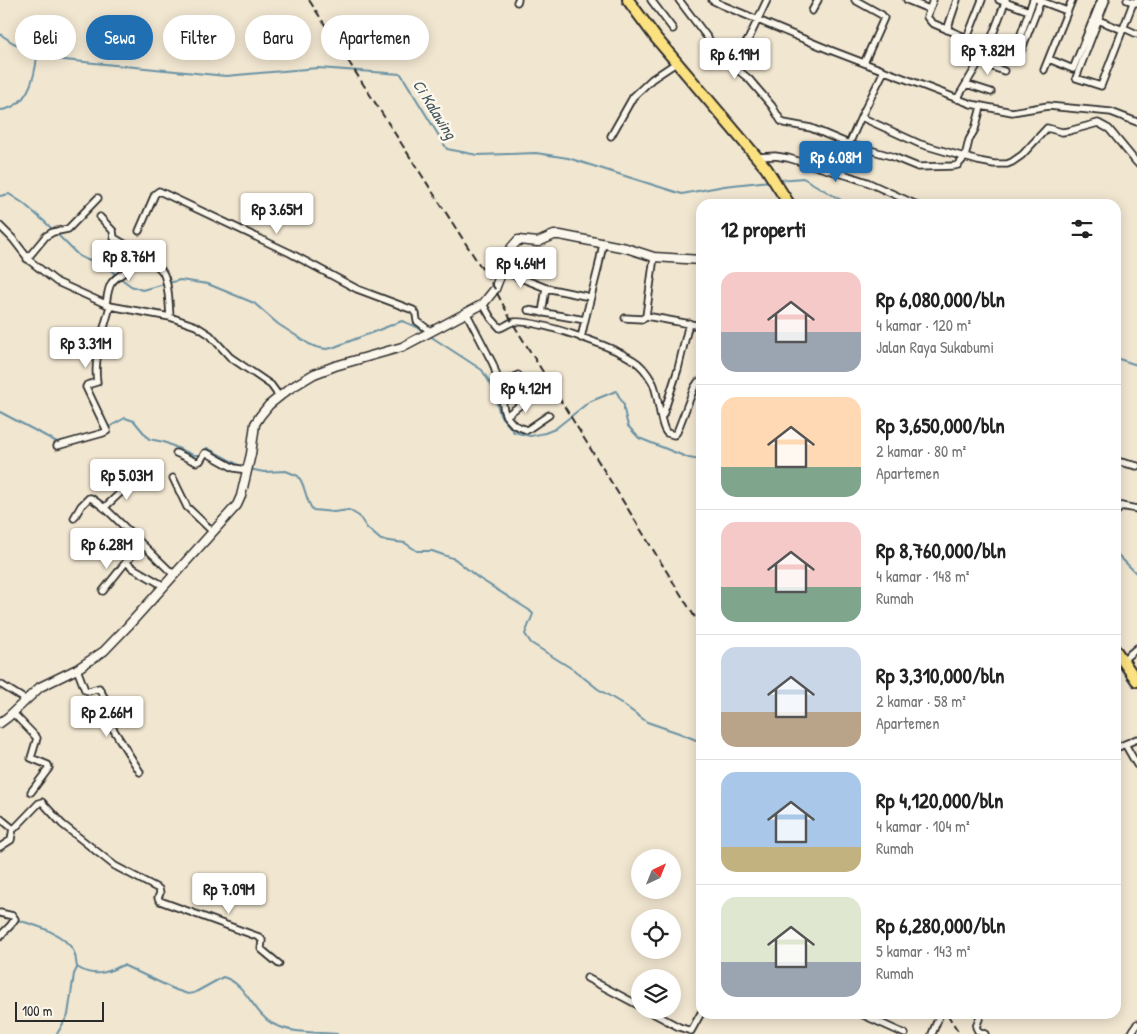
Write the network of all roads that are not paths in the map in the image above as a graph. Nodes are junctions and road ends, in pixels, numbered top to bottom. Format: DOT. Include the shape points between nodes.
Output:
graph roads {
  1 [pos="628,0"];
  2 [pos="651,0"];
  3 [pos="679,0"];
  4 [pos="712,0"];
  5 [pos="767,0"];
  6 [pos="818,0"];
  7 [pos="855,0"];
  8 [pos="907,0"];
  9 [pos="933,0"];
  10 [pos="957,0"];
  11 [pos="982,0"];
  12 [pos="1033,0"];
  13 [pos="1040,0"];
  14 [pos="1072,0"];
  15 [pos="1101,0"];
  16 [pos="1106,0"];
  17 [pos="1127,0"];
  18 [pos="1004,1"];
  19 [pos="1135,1"];
  20 [pos="929,9"];
  21 [pos="812,11"];
  22 [pos="1028,11"];
  23 [pos="1067,11"];
  24 [pos="1097,18"];
  25 [pos="757,20"];
  26 [pos="673,29"];
  27 [pos="1123,29"];
  28 [pos="947,30"];
  29 [pos="1137,34"];
  30 [pos="967,38"];
  31 [pos="988,46"];
  32 [pos="1013,54"];
  33 [pos="1049,59"];
  34 [pos="979,62"];
  35 [pos="676,63"];
  36 [pos="864,63"];
  37 [pos="732,66"];
  38 [pos="1074,69"];
  39 [pos="1044,70"];
  40 [pos="884,71"];
  41 [pos="1004,72"];
  42 [pos="1071,76"];
  43 [pos="966,84"];
  44 [pos="991,92"];
  45 [pos="956,100"];
  46 [pos="981,107"];
  47 [pos="860,117"];
  48 [pos="1137,122"];
  49 [pos="611,136"];
  50 [pos="849,144"];
  51 [pos="757,157"];
  52 [pos="964,157"];
  53 [pos="1137,163"];
  54 [pos="98,198"];
  55 [pos="786,199"];
  56 [pos="904,199"];
  57 [pos="100,217"];
  58 [pos="0,226"];
  59 [pos="139,231"];
  60 [pos="603,244"];
  61 [pos="654,257"];
  62 [pos="126,258"];
  63 [pos="27,259"];
  64 [pos="696,260"];
  65 [pos="503,271"];
  66 [pos="546,288"];
  67 [pos="590,297"];
  68 [pos="483,304"];
  69 [pos="108,305"];
  70 [pos="528,310"];
  71 [pos="466,312"];
  72 [pos="542,313"];
  73 [pos="646,316"];
  74 [pos="170,317"];
  75 [pos="625,318"];
  76 [pos="585,320"];
  77 [pos="689,323"];
  78 [pos="696,325"];
  79 [pos="430,331"];
  80 [pos="581,338"];
  81 [pos="518,375"];
  82 [pos="696,385"];
  83 [pos="500,386"];
  84 [pos="279,396"];
  85 [pos="532,396"];
  86 [pos="550,415"];
  87 [pos="506,416"];
  88 [pos="662,416"];
  89 [pos="58,446"];
  90 [pos="176,453"];
  91 [pos="1121,462"];
  92 [pos="1137,466"];
  93 [pos="247,469"];
  94 [pos="136,478"];
  95 [pos="173,478"];
  96 [pos="1121,506"];
  97 [pos="104,508"];
  98 [pos="1137,509"];
  99 [pos="74,518"];
  100 [pos="212,531"];
  101 [pos="142,544"];
  102 [pos="126,562"];
  103 [pos="174,575"];
  104 [pos="164,586"];
  105 [pos="103,592"];
  106 [pos="1137,648"];
  107 [pos="1121,657"];
  108 [pos="1123,660"];
  109 [pos="77,669"];
  110 [pos="1137,681"];
  111 [pos="0,684"];
  112 [pos="26,700"];
  113 [pos="13,713"];
  114 [pos="0,723"];
  115 [pos="1137,738"];
  116 [pos="1125,744"];
  117 [pos="1121,746"];
  118 [pos="1137,765"];
  119 [pos="140,772"];
  120 [pos="31,792"];
  121 [pos="0,818"];
  122 [pos="13,828"];
  123 [pos="0,847"];
  124 [pos="0,913"];
  125 [pos="0,936"];
  126 [pos="279,964"];
  127 [pos="588,978"];
  128 [pos="631,1001"];
  129 [pos="664,1019"];
  130 [pos="699,1019"];
  131 [pos="871,1019"];
  132 [pos="938,1019"];
  133 [pos="979,1019"];
  134 [pos="1137,1024"];
  135 [pos="679,1027"];
  136 [pos="693,1033"];
  137 [pos="675,1034"];
  138 [pos="905,1034"];
  139 [pos="932,1034"];
  140 [pos="985,1034"];
  141 [pos="1131,1034"];
  1 -- 35 [label="highway"];
  2 -- 26 [label="street"];
  3 -- 37 [label="street"];
  4 -- 25 [label="street"];
  5 -- 25 [label="street"];
  6 -- 21 [label="street"];
  7 -- 36 [label="street" via="884,18"];
  8 -- 20 [label="street"];
  9 -- 20 [label="street"];
  10 -- 28 [label="street"];
  11 -- 30 [label="street"];
  12 -- 22 [label="street"];
  13 -- 23 [label="street"];
  13 -- 32 [label="street" via="1018,59"];
  14 -- 23 [label="street"];
  15 -- 24 [label="street"];
  16 -- 24 [label="street"];
  17 -- 19 [label="street"];
  18 -- 22 [label="street"];
  18 -- 31 [label="street"];
  19 -- 27 [label="street"];
  20 -- 28 [label="street" via="929,20"];
  22 -- 32 [label="street"];
  23 -- 33 [label="street"];
  24 -- 27 [label="street"];
  24 -- 27 [label="street" via="1076,78 1101,86"];
  24 -- 38 [label="street"];
  25 -- 36 [label="street"];
  25 -- 37 [label="street"];
  27 -- 29 [label="street"];
  28 -- 30 [label="street"];
  30 -- 31 [label="street"];
  31 -- 32 [label="street"];
  31 -- 34 [label="street"];
  33 -- 38 [label="street"];
  33 -- 39 [label="street"];
  34 -- 41 [label="street"];
  34 -- 43 [label="street"];
  35 -- 49 [label="street" via="632,97"];
  35 -- 51 [label="highway"];
  36 -- 40 [label="street"];
  37 -- 50 [label="street" via="749,79 781,122 811,128"];
  38 -- 42 [label="street"];
  40 -- 45 [label="street"];
  40 -- 47 [label="street"];
  43 -- 44 [label="street"];
  43 -- 45 [label="street"];
  45 -- 46 [label="street"];
  46 -- 48 [label="street" via="1012,112 1051,106 1115,112"];
  46 -- 52 [label="street"];
  47 -- 50 [label="street"];
  47 -- 52 [label="street" via="920,144"];
  50 -- 52 [label="street" via="923,168 958,165"];
  51 -- 55 [label="highway"];
  51 -- 56 [label="street" via="788,158 868,182"];
  52 -- 53 [label="street" via="985,163 1007,164 1022,155 1047,128 1062,132 1098,123 1108,129"];
  54 -- 63 [label="street" via="68,229 46,236"];
  57 -- 74 [label="street" via="113,231 114,238 162,271"];
  58 -- 63 [label="street"];
  59 -- 79 [label="street" via="159,191 290,253 357,290 414,310 417,321"];
  60 -- 61 [label="street"];
  60 -- 65 [label="street" via="556,235 538,242 518,240 511,248"];
  60 -- 67 [label="street"];
  61 -- 64 [label="street"];
  61 -- 73 [label="street"];
  62 -- 69 [label="street" via="125,272 111,282"];
  63 -- 69 [label="street" via="61,284"];
  65 -- 66 [label="street"];
  65 -- 68 [label="street"];
  66 -- 67 [label="street"];
  66 -- 72 [label="street"];
  67 -- 76 [label="street"];
  68 -- 71 [label="street"];
  68 -- 80 [label="street" via="500,328 512,322 545,327"];
  69 -- 74 [label="street"];
  69 -- 89 [label="street" via="99,350 97,382 86,387 107,431"];
  70 -- 72 [label="street"];
  71 -- 79 [label="street"];
  71 -- 83 [label="street" via="491,357"];
  72 -- 76 [label="street"];
  73 -- 75 [label="street" via="642,320"];
  73 -- 77 [label="street"];
  74 -- 84 [label="street" via="205,332 230,357 271,385"];
  76 -- 80 [label="street"];
  77 -- 78 [label="street"];
  77 -- 88 [label="street"];
  79 -- 84 [label="street" via="402,347 321,371"];
  80 -- 88 [label="street" via="614,350 642,367 654,384"];
  81 -- 83 [label="street"];
  82 -- 88 [label="street" via="676,434 665,432"];
  83 -- 87 [label="street"];
  84 -- 93 [label="street" via="255,424"];
  85 -- 87 [label="street"];
  86 -- 87 [label="street" via="527,430 514,425"];
  90 -- 93 [label="street" via="196,462 207,452 234,468"];
  91 -- 92 [label="street"];
  93 -- 100 [label="street" via="239,501"];
  94 -- 97 [label="street"];
  95 -- 100 [label="street" via="187,507"];
  96 -- 98 [label="street"];
  97 -- 99 [label="street" via="88,498"];
  97 -- 101 [label="street"];
  100 -- 103 [label="street"];
  101 -- 102 [label="street"];
  101 -- 103 [label="street"];
  102 -- 104 [label="street"];
  102 -- 105 [label="street"];
  103 -- 104 [label="street"];
  104 -- 109 [label="street" via="104,650"];
  106 -- 108 [label="street"];
  107 -- 108 [label="highway"];
  108 -- 110 [label="highway"];
  109 -- 112 [label="street" via="44,685"];
  109 -- 119 [label="street" via="85,690 98,688 103,692 109,706 105,716"];
  111 -- 112 [label="street"];
  112 -- 113 [label="street"];
  113 -- 114 [label="street"];
  113 -- 120 [label="street" via="38,738 31,758 49,768"];
  115 -- 116 [label="street"];
  116 -- 117 [label="street"];
  116 -- 118 [label="street"];
  121 -- 122 [label="street"];
  122 -- 123 [label="street" via="11,840"];
  122 -- 126 [label="street" via="42,802 62,824 115,866 158,889 160,901 259,937 261,949"];
  124 -- 125 [label="street" via="15,919"];
  127 -- 128 [label="street"];
  129 -- 135 [label="street"];
  130 -- 136 [label="street"];
  131 -- 138 [label="street"];
  132 -- 139 [label="street"];
  133 -- 140 [label="street" via="976,1027"];
  134 -- 141 [label="street"];
  135 -- 136 [label="street"];
  135 -- 137 [label="street"];
}
